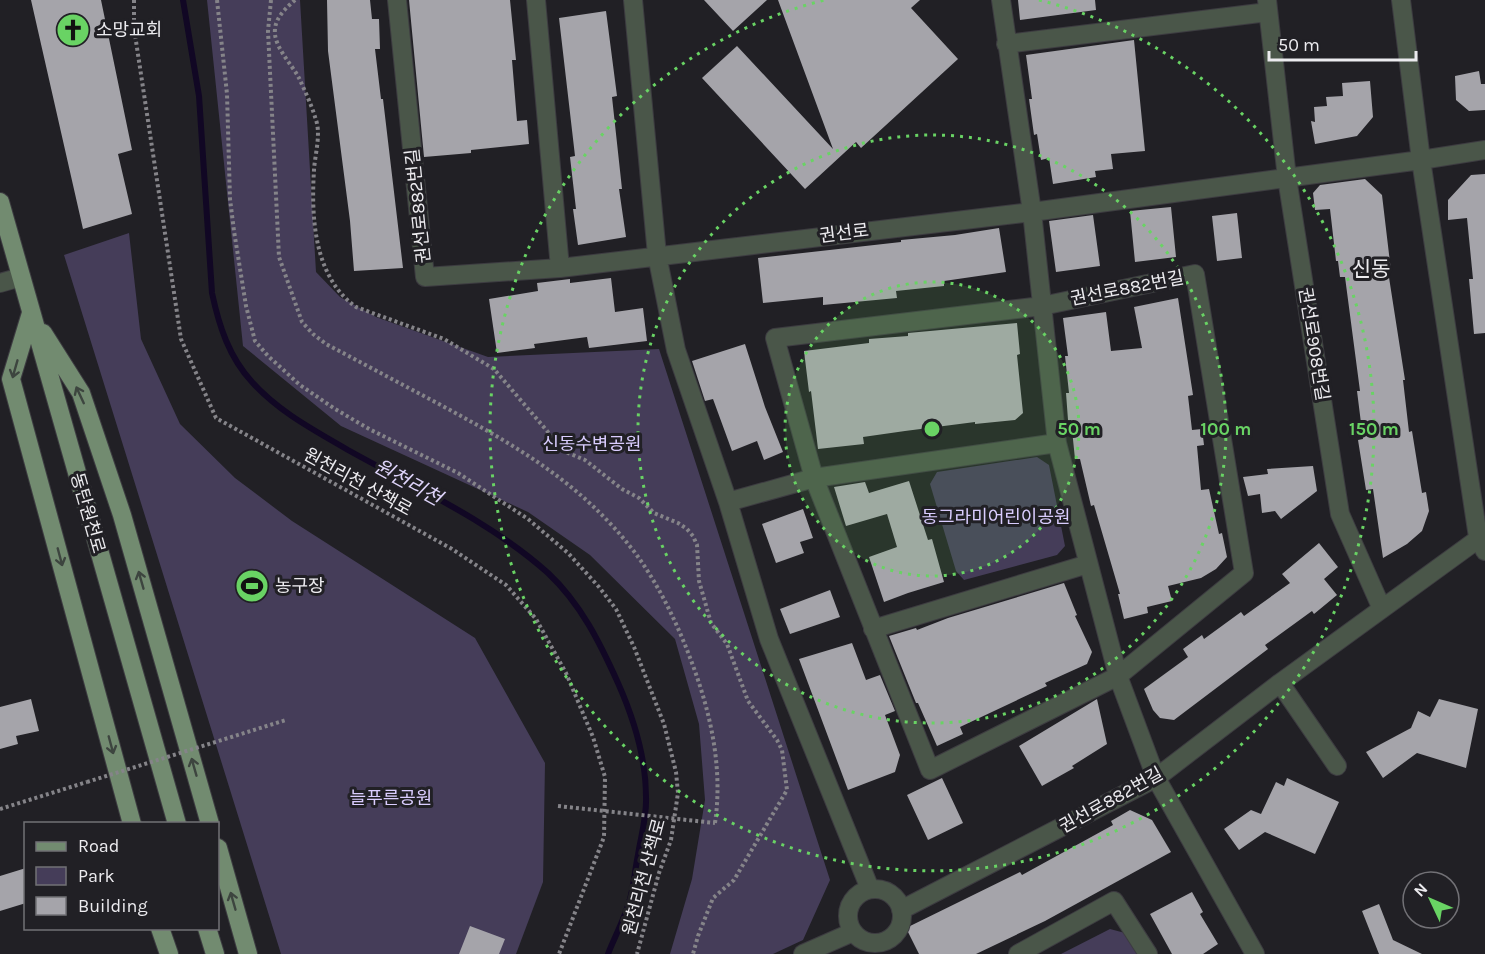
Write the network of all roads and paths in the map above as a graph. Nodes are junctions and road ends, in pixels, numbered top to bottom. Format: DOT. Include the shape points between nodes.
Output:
graph roads {
  1 [pos="134,0"];
  2 [pos="217,0"];
  3 [pos="271,0"];
  4 [pos="295,0"];
  5 [pos="397,0"];
  6 [pos="536,0"];
  7 [pos="633,0"];
  8 [pos="1001,0"];
  9 [pos="1401,0"];
  10 [pos="1268,6"];
  11 [pos="1006,44"];
  12 [pos="1485,150"];
  13 [pos="1421,160"];
  14 [pos="1287,178"];
  15 [pos="0,202"];
  16 [pos="1032,212"];
  17 [pos="657,255"];
  18 [pos="560,268"];
  19 [pos="21,277"];
  20 [pos="0,283"];
  21 [pos="1042,306"];
  22 [pos="31,313"];
  23 [pos="1057,443"];
  24 [pos="814,478"];
  25 [pos="728,502"];
  26 [pos="1483,541"];
  27 [pos="1088,564"];
  28 [pos="1382,609"];
  29 [pos="873,630"];
  30 [pos="1118,676"];
  31 [pos="1280,683"];
  32 [pos="286,720"];
  33 [pos="1337,766"];
  34 [pos="1156,778"];
  35 [pos="558,806"];
  36 [pos="0,809"];
  37 [pos="131,822"];
  38 [pos="176,822"];
  39 [pos="209,822"];
  40 [pos="219,852"];
  41 [pos="870,889"];
  42 [pos="901,910"];
  43 [pos="161,930"];
  44 [pos="208,930"];
  45 [pos="853,932"];
  46 [pos="888,947"];
  47 [pos="169,954"];
  48 [pos="215,954"];
  49 [pos="248,954"];
  50 [pos="559,954"];
  51 [pos="637,954"];
  52 [pos="693,954"];
  53 [pos="803,954"];
  54 [pos="1018,954"];
  55 [pos="1148,954"];
  56 [pos="1255,954"];
  1 -- 50 [label="path, 원천리천 산책로" via="134,28 181,339 216,418 452,549 506,585 536,619 566,674 605,777 604,837"];
  2 -- 51 [label="path, 원천리천 산책로" via="227,94 232,220 255,341 300,385 335,409 458,473 528,519 600,587 616,609 634,647 664,724 678,793 671,840"];
  3 -- 35 [label="path, bridge" via="268,31 279,257 302,322 326,344 525,452 573,489 623,539 653,579 699,680 711,723 716,762 715,823"];
  4 -- 52 [label="path" via="277,20 274,31 317,121 314,215 320,250 335,288 356,307 444,339 494,369 566,452 585,460 654,513 687,529 697,545 699,581 708,615 727,644 748,701 782,750 787,790 734,880 713,898"];
  5 -- 18 [label="street, 권선로882번길" via="425,277"];
  6 -- 18 [label="street"];
  7 -- 17 [label="street"];
  8 -- 11 [label="street"];
  9 -- 13 [label="street"];
  10 -- 11 [label="street"];
  10 -- 14 [label="street, 권선로908번길"];
  11 -- 16 [label="street"];
  12 -- 13 [label="street"];
  13 -- 14 [label="street"];
  13 -- 26 [label="street"];
  14 -- 16 [label="street"];
  14 -- 28 [label="street, 권선로908번길" via="1340,514"];
  15 -- 19 [label="main road, 동탄원천로"];
  16 -- 17 [label="street, 권선로"];
  16 -- 21 [label="street"];
  17 -- 18 [label="street, 권선로882번길"];
  17 -- 25 [label="street" via="676,350"];
  19 -- 20 [label="street"];
  19 -- 22 [label="main road, 동탄원천로"];
  21 -- 23 [label="street"];
  21 -- 24 [label="street, 권선로882번길" via="775,338"];
  21 -- 30 [label="street, 권선로882번길" via="1196,274 1244,573"];
  22 -- 37 [label="main road, one-way" via="11,379"];
  22 -- 38 [label="main road, 동탄원천로"];
  39 -- 22 [label="main road, one-way" via="122,515 81,393"];
  23 -- 24 [label="street"];
  23 -- 27 [label="street"];
  24 -- 25 [label="street"];
  24 -- 29 [label="street, 권선로882번길"];
  25 -- 41 [label="street" via="769,639"];
  26 -- 28 [label="street, 권선로882번길"];
  27 -- 29 [label="street"];
  27 -- 30 [label="street"];
  28 -- 31 [label="street, 권선로882번길"];
  29 -- 30 [label="street, 권선로882번길" via="930,770"];
  30 -- 34 [label="street"];
  31 -- 33 [label="street"];
  31 -- 34 [label="street, 권선로882번길"];
  32 -- 36 [label="path, bridge"];
  34 -- 42 [label="street, 권선로882번길"];
  34 -- 56 [label="street"];
  49 -- 40 [label="main road, one-way"];
  41 -- 42 [label="street" via="893,896"];
  41 -- 45 [label="street" via="850,906 849,924"];
  42 -- 46 [label="street" via="899,928"];
  43 -- 47 [label="main road"];
  44 -- 48 [label="main road"];
  45 -- 46 [label="street" via="860,939"];
  45 -- 53 [label="street"];
  54 -- 55 [label="street" via="1114,901"];
}
